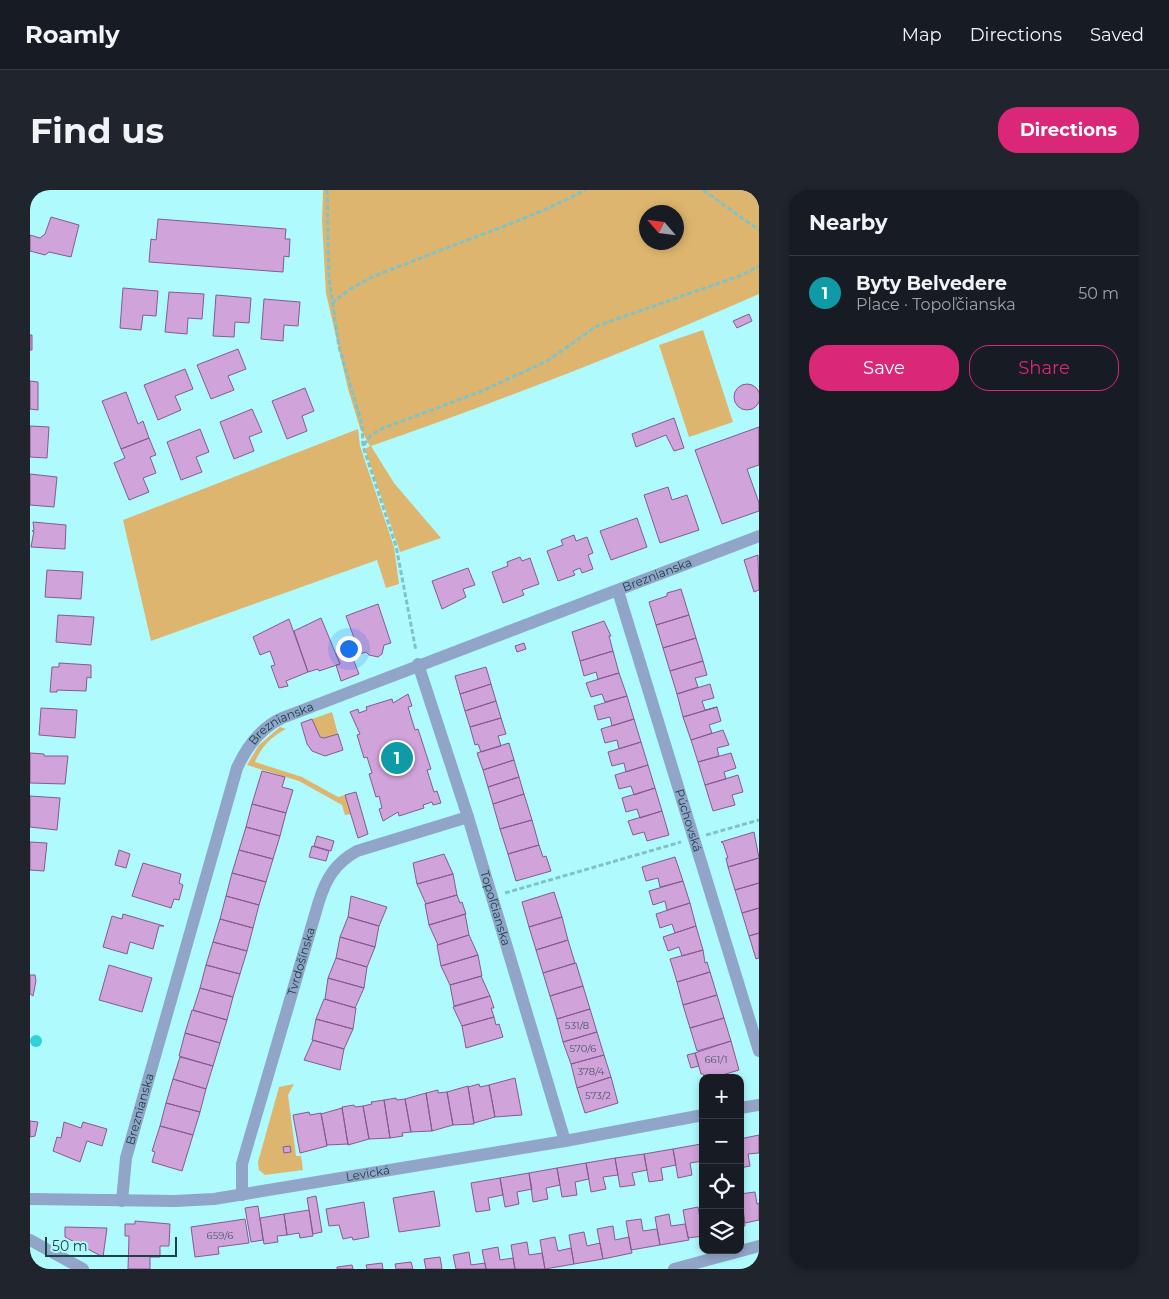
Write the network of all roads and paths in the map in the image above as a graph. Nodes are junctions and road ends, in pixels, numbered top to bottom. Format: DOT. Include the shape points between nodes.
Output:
graph roads {
  1 [pos="326,190"];
  2 [pos="585,190"];
  3 [pos="703,190"];
  4 [pos="759,230"];
  5 [pos="759,266"];
  6 [pos="332,305"];
  7 [pos="364,446"];
  8 [pos="759,536"];
  9 [pos="618,591"];
  10 [pos="418,664"];
  11 [pos="468,817"];
  12 [pos="759,820"];
  13 [pos="694,838"];
  14 [pos="492,897"];
  15 [pos="759,1051"];
  16 [pos="759,1105"];
  17 [pos="744,1107"];
  18 [pos="699,1116"];
  19 [pos="565,1141"];
  20 [pos="242,1195"];
  21 [pos="30,1199"];
  22 [pos="122,1201"];
  23 [pos="30,1240"];
  24 [pos="759,1246"];
  25 [pos="83,1269"];
  26 [pos="674,1269"];
  1 -- 6 [label="path"];
  2 -- 6 [label="path" via="535,215 373,277 341,294"];
  3 -- 4 [label="path"];
  5 -- 7 [label="path" via="742,275 597,326 547,360 482,390 380,428"];
  6 -- 7 [label="path" via="339,347 362,424"];
  7 -- 10 [label="path" via="396,546"];
  8 -- 9 [label="street, Breznianska"];
  9 -- 10 [label="street, Breznianska"];
  9 -- 13 [label="street, Púchovská"];
  10 -- 11 [label="street, Topoľčianska"];
  10 -- 22 [label="street, Breznianska" via="275,721 257,734 243,755 128,1151"];
  11 -- 14 [label="street, Topoľčianska"];
  11 -- 20 [label="street, Tvrdošínska" via="357,851 331,872 318,901 242,1164"];
  12 -- 13 [label="path"];
  13 -- 14 [label="path"];
  13 -- 15 [label="street, Púchovská"];
  14 -- 19 [label="street, Topoľčianska"];
  16 -- 17 [label="street"];
  18 -- 19 [label="street, Levická"];
  19 -- 20 [label="street, Levická"];
  20 -- 22 [label="street, Levická" via="189,1201"];
  21 -- 22 [label="street, Levická"];
  23 -- 25 [label="street"];
  24 -- 26 [label="street"];
}
